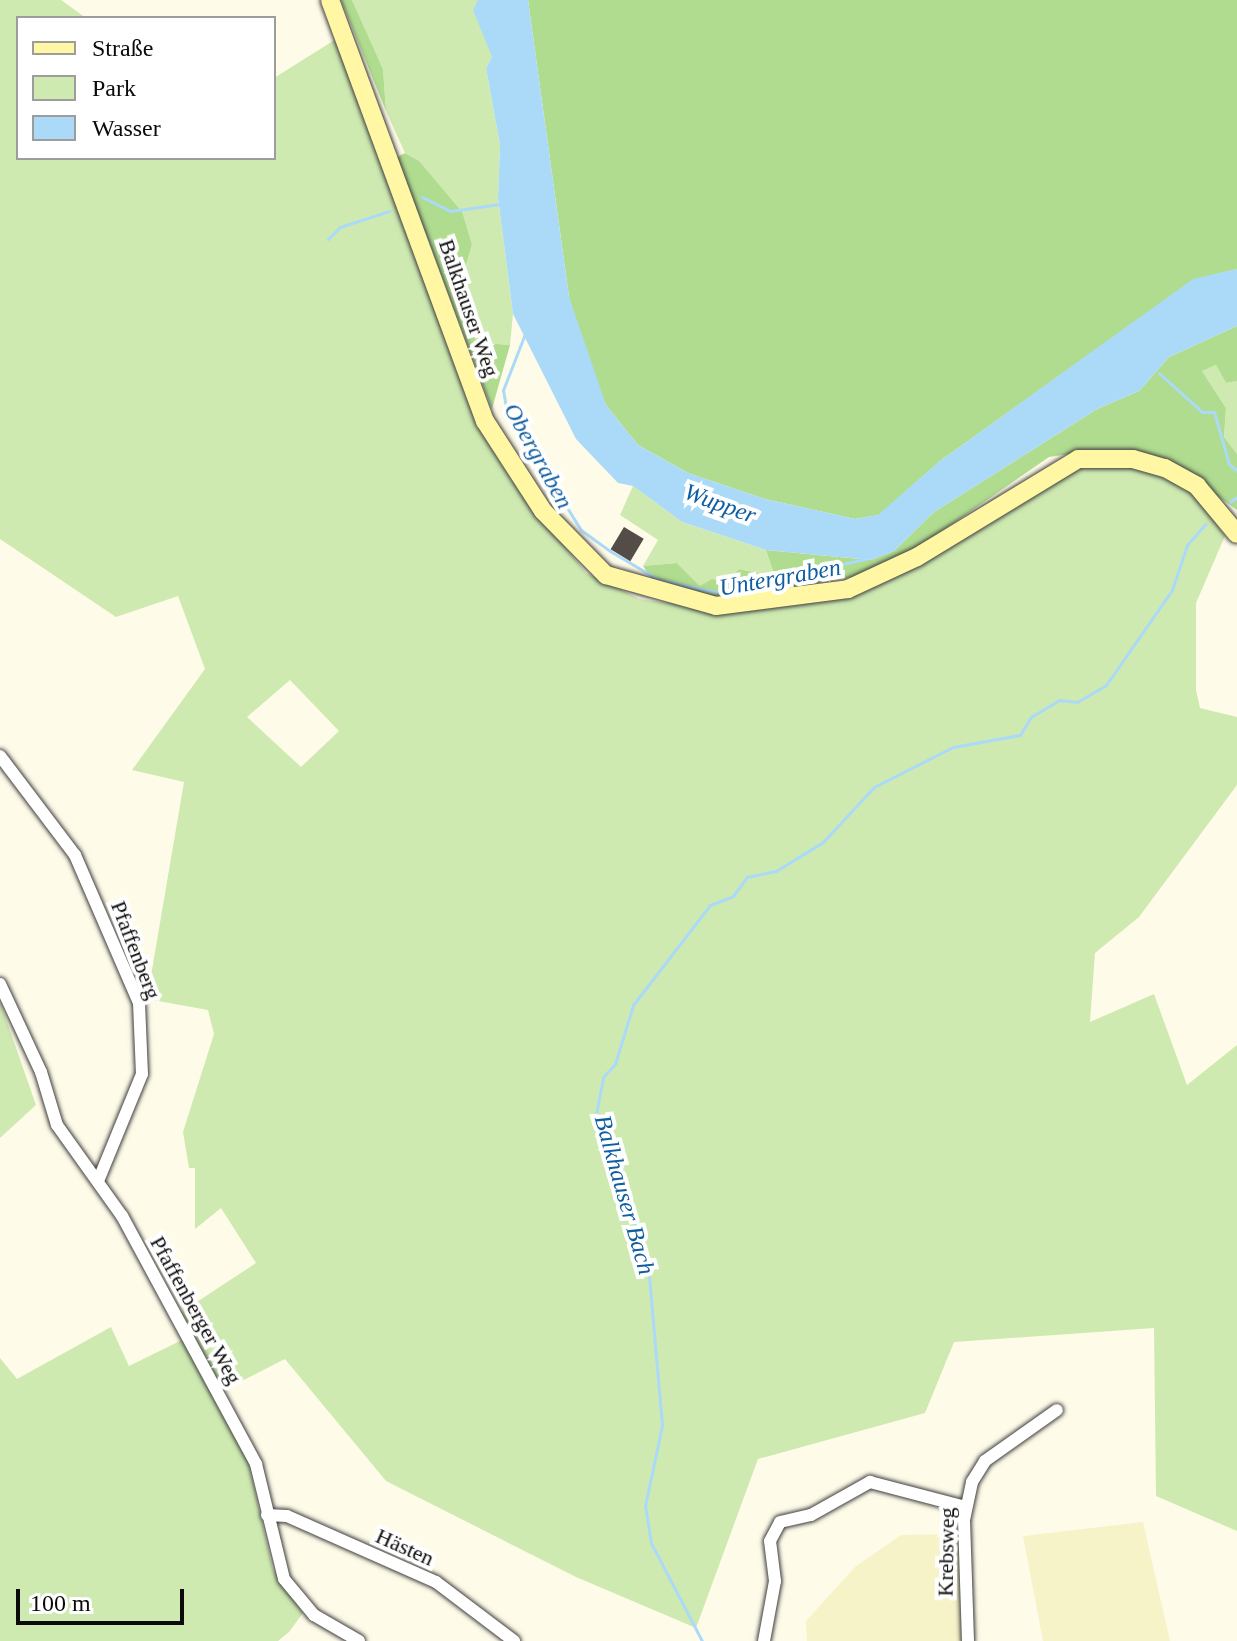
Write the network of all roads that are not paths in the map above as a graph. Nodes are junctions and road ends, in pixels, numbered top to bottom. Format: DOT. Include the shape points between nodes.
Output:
graph roads {
  1 [pos="330,0"];
  2 [pos="1237,534"];
  3 [pos="0,756"];
  4 [pos="0,984"];
  5 [pos="99,1179"];
  6 [pos="1057,1410"];
  7 [pos="965,1507"];
  8 [pos="267,1515"];
  9 [pos="359,1641"];
  10 [pos="514,1641"];
  11 [pos="764,1641"];
  12 [pos="968,1641"];
  1 -- 2 [label="main road, Balkhauser Weg" via="485,421 543,511 606,575 716,606 848,589 917,557 1054,469 1106,457 1165,468 1197,486"];
  3 -- 5 [label="street, Pfaffenberg" via="75,855 139,1003 142,1074"];
  4 -- 5 [label="street, Pfaffenberger Weg" via="41,1072 57,1125 85,1169"];
  5 -- 8 [label="street, Pfaffenberger Weg" via="256,1464"];
  6 -- 7 [label="street, Krebsweg" via="982,1465"];
  7 -- 11 [label="street" via="870,1482 811,1515 780,1522 770,1541 775,1581"];
  7 -- 12 [label="street, Krebsweg"];
  8 -- 9 [label="street, Pfaffenberger Weg" via="274,1558 291,1591 319,1618"];
  8 -- 10 [label="street, Hästen" via="291,1518 436,1582"];
}
